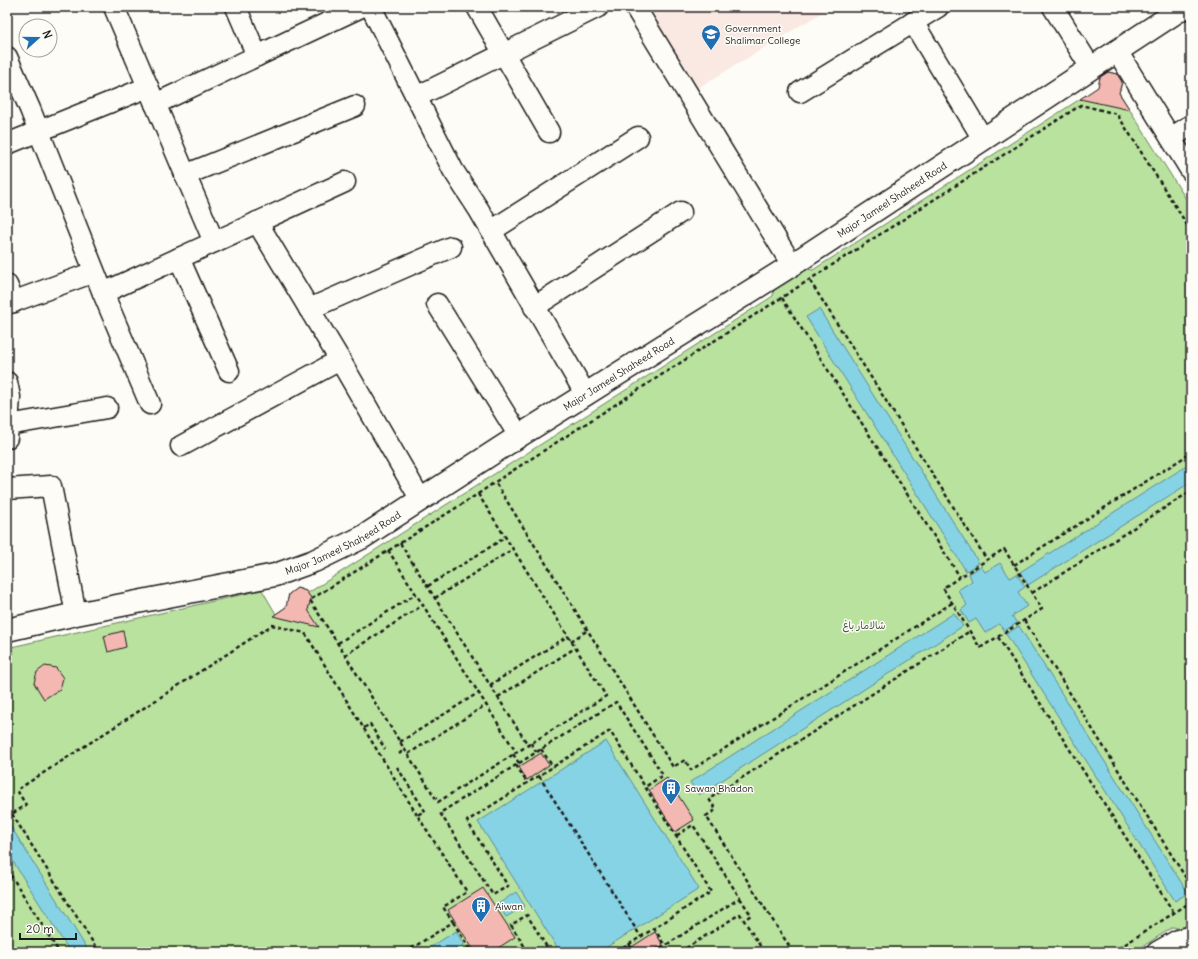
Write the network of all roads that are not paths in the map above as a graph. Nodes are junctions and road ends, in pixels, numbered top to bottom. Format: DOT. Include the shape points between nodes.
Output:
graph roads {
  1 [pos="114,7"];
  2 [pos="236,7"];
  3 [pos="363,7"];
  4 [pos="477,7"];
  5 [pos="598,7"];
  6 [pos="635,7"];
  7 [pos="938,7"];
  8 [pos="1053,7"];
  9 [pos="1184,7"];
  10 [pos="913,22"];
  11 [pos="1117,51"];
  12 [pos="503,54"];
  13 [pos="257,56"];
  14 [pos="7,57"];
  15 [pos="1091,68"];
  16 [pos="800,92"];
  17 [pos="151,95"];
  18 [pos="416,97"];
  19 [pos="355,106"];
  20 [pos="1191,125"];
  21 [pos="39,131"];
  22 [pos="548,132"];
  23 [pos="638,137"];
  24 [pos="1171,138"];
  25 [pos="983,139"];
  26 [pos="7,144"];
  27 [pos="1191,171"];
  28 [pos="185,175"];
  29 [pos="345,182"];
  30 [pos="681,212"];
  31 [pos="257,222"];
  32 [pos="491,231"];
  33 [pos="214,242"];
  34 [pos="451,248"];
  35 [pos="179,258"];
  36 [pos="792,266"];
  37 [pos="94,272"];
  38 [pos="103,293"];
  39 [pos="9,297"];
  40 [pos="437,304"];
  41 [pos="534,307"];
  42 [pos="309,308"];
  43 [pos="340,360"];
  44 [pos="229,371"];
  45 [pos="7,382"];
  46 [pos="586,395"];
  47 [pos="150,404"];
  48 [pos="107,408"];
  49 [pos="8,432"];
  50 [pos="519,436"];
  51 [pos="181,446"];
  52 [pos="7,489"];
  53 [pos="421,500"];
  54 [pos="76,614"];
  55 [pos="7,630"];
  56 [pos="1191,936"];
  57 [pos="1157,952"];
  1 -- 17 [label="street"];
  2 -- 13 [label="street"];
  3 -- 13 [label="street"];
  3 -- 18 [label="street"];
  4 -- 12 [label="street"];
  5 -- 12 [label="street"];
  6 -- 36 [label="street"];
  7 -- 10 [label="street"];
  8 -- 15 [label="street"];
  9 -- 11 [label="street, Major Jameel Shaheed Road"];
  10 -- 16 [label="street"];
  10 -- 25 [label="street"];
  11 -- 15 [label="street, Major Jameel Shaheed Road"];
  11 -- 24 [label="street"];
  12 -- 18 [label="street"];
  12 -- 22 [label="street"];
  13 -- 17 [label="street"];
  14 -- 21 [label="street"];
  15 -- 25 [label="street, Major Jameel Shaheed Road"];
  17 -- 21 [label="street"];
  17 -- 28 [label="street"];
  18 -- 32 [label="street" via="453,170"];
  19 -- 28 [label="street"];
  20 -- 24 [label="street"];
  21 -- 26 [label="street"];
  21 -- 37 [label="street"];
  23 -- 32 [label="street"];
  24 -- 27 [label="street"];
  25 -- 36 [label="street, Major Jameel Shaheed Road"];
  28 -- 33 [label="street"];
  29 -- 31 [label="street"];
  30 -- 41 [label="street"];
  31 -- 33 [label="street"];
  31 -- 42 [label="street"];
  32 -- 41 [label="street"];
  33 -- 35 [label="street"];
  34 -- 42 [label="street"];
  35 -- 38 [label="street"];
  35 -- 44 [label="street"];
  36 -- 46 [label="street, Major Jameel Shaheed Road"];
  37 -- 38 [label="street"];
  37 -- 39 [label="street"];
  38 -- 47 [label="street"];
  40 -- 50 [label="street"];
  41 -- 46 [label="street"];
  42 -- 43 [label="street"];
  43 -- 51 [label="street"];
  43 -- 53 [label="street"];
  45 -- 49 [label="street" via="10,397"];
  46 -- 50 [label="street, Major Jameel Shaheed Road"];
  48 -- 49 [label="street"];
  50 -- 53 [label="street, Major Jameel Shaheed Road"];
  52 -- 54 [label="street" via="51,486"];
  53 -- 54 [label="street, Major Jameel Shaheed Road" via="363,537 314,561 276,575"];
  54 -- 55 [label="street, Major Jameel Shaheed Road"];
  56 -- 57 [label="street"];
}
